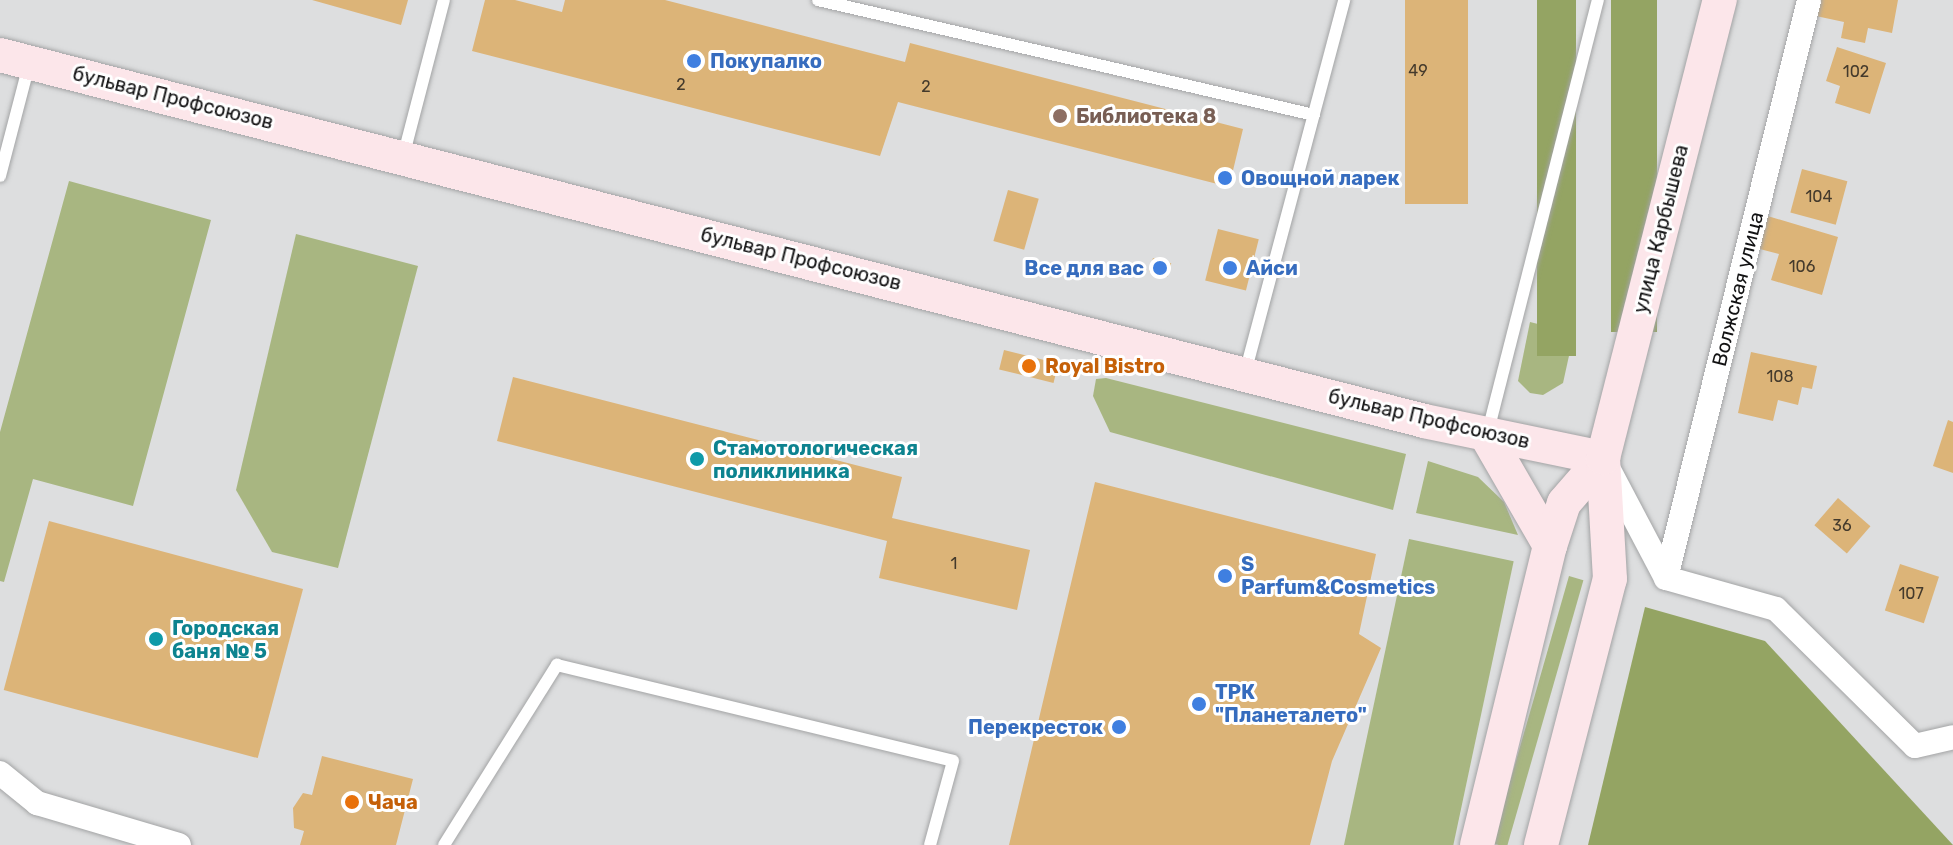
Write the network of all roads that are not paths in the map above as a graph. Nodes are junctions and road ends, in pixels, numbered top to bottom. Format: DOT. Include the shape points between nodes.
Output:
graph roads {
  1 [pos="444,0"];
  2 [pos="818,0"];
  3 [pos="1344,0"];
  4 [pos="1598,0"];
  5 [pos="1720,0"];
  6 [pos="1809,0"];
  7 [pos="15,58"];
  8 [pos="1314,115"];
  9 [pos="0,118"];
  10 [pos="14,122"];
  11 [pos="403,157"];
  12 [pos="0,176"];
  13 [pos="1245,373"];
  14 [pos="1486,435"];
  15 [pos="1603,458"];
  16 [pos="1550,546"];
  17 [pos="1666,578"];
  18 [pos="1953,737"];
  19 [pos="0,773"];
  20 [pos="179,845"];
  21 [pos="444,845"];
  22 [pos="930,845"];
  23 [pos="1477,845"];
  24 [pos="1541,845"];
  1 -- 11 [label="lane"];
  2 -- 8 [label="lane"];
  3 -- 8 [label="lane"];
  4 -- 14 [label="lane"];
  5 -- 15 [label="street, улица Карбышева"];
  6 -- 17 [label="street, Волжская улица"];
  7 -- 10 [label="lane"];
  7 -- 11 [label="street, бульвар Профсоюзов"];
  8 -- 13 [label="lane"];
  9 -- 10 [label="lane"];
  10 -- 12 [label="lane"];
  11 -- 13 [label="street, бульвар Профсоюзов"];
  13 -- 14 [label="street, бульвар Профсоюзов"];
  14 -- 15 [label="street, бульвар Профсоюзов"];
  14 -- 16 [label="street"];
  15 -- 16 [label="street, улица Карбышева" via="1564,503"];
  15 -- 17 [label="street"];
  15 -- 24 [label="street, улица Карбышева" via="1610,579"];
  16 -- 23 [label="street, улица Карбышева"];
  17 -- 18 [label="street" via="1776,609 1915,746"];
  19 -- 20 [label="street" via="37,803"];
  21 -- 22 [label="lane" via="557,665 953,761"];
}
